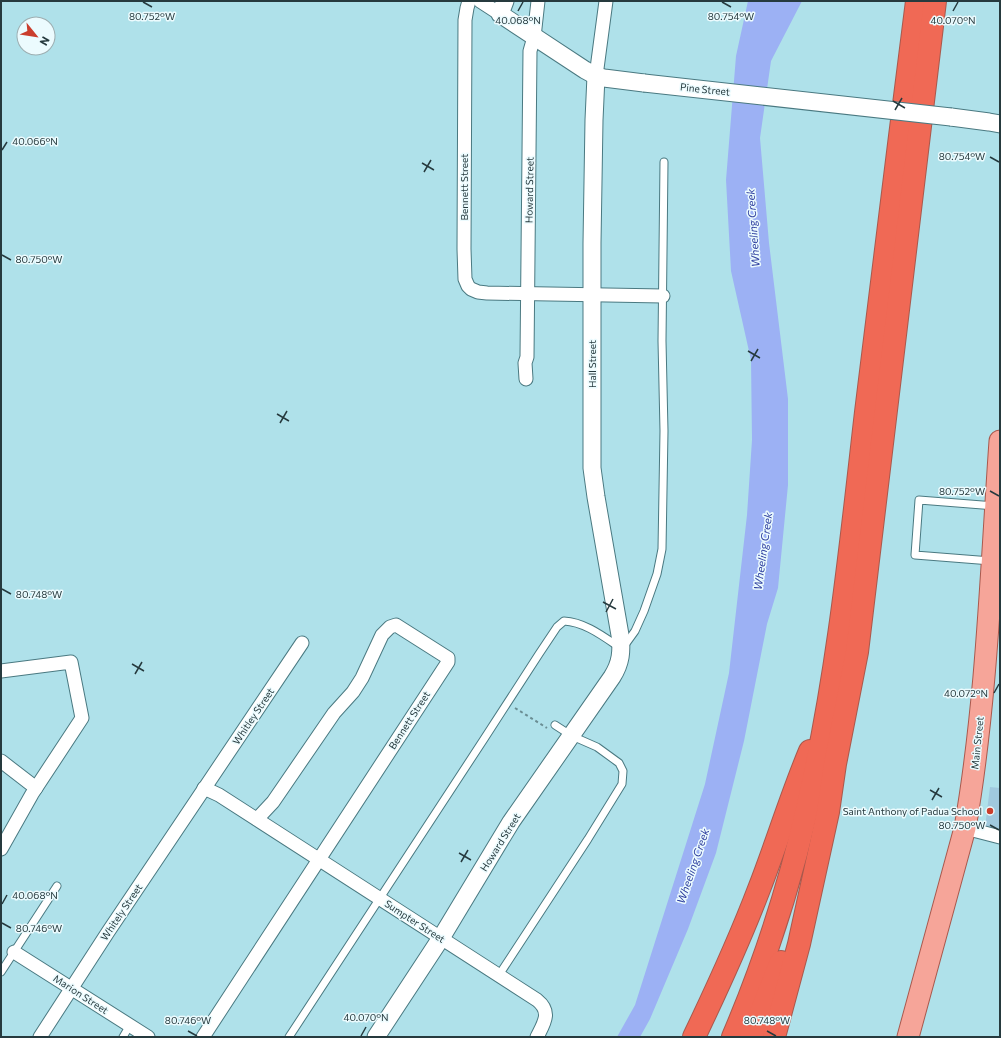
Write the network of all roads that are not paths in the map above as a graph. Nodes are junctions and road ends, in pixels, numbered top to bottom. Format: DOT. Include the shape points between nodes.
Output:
graph roads {
  1 [pos="469,1"];
  2 [pos="480,1"];
  3 [pos="538,1"];
  4 [pos="606,1"];
  5 [pos="917,1"];
  6 [pos="935,1"];
  7 [pos="502,7"];
  8 [pos="534,36"];
  9 [pos="596,76"];
  10 [pos="1000,124"];
  11 [pos="664,162"];
  12 [pos="528,295"];
  13 [pos="593,295"];
  14 [pos="663,296"];
  15 [pos="526,379"];
  16 [pos="1000,453"];
  17 [pos="995,506"];
  18 [pos="992,561"];
  19 [pos="994,615"];
  20 [pos="302,643"];
  21 [pos="622,649"];
  22 [pos="1,671"];
  23 [pos="828,707"];
  24 [pos="554,728"];
  25 [pos="572,736"];
  26 [pos="1,761"];
  27 [pos="36,788"];
  28 [pos="204,788"];
  29 [pos="828,812"];
  30 [pos="257,820"];
  31 [pos="965,828"];
  32 [pos="1000,837"];
  33 [pos="1,849"];
  34 [pos="319,859"];
  35 [pos="57,886"];
  36 [pos="380,898"];
  37 [pos="441,938"];
  38 [pos="14,952"];
  39 [pos="1,972"];
  40 [pos="499,975"];
  41 [pos="72,988"];
  42 [pos="130,1025"];
  43 [pos="40,1037"];
  44 [pos="123,1037"];
  45 [pos="148,1037"];
  46 [pos="203,1037"];
  47 [pos="289,1037"];
  48 [pos="376,1037"];
  49 [pos="537,1037"];
  50 [pos="694,1037"];
  51 [pos="733,1037"];
  52 [pos="751,1037"];
  53 [pos="774,1037"];
  54 [pos="908,1037"];
  1 -- 12 [label="street, Bennett Street" via="465,20 465,279 468,286 478,292"];
  2 -- 7 [label="street, Pine Street"];
  3 -- 8 [label="street, Howard Street"];
  4 -- 9 [label="street"];
  5 -- 23 [label="highway"];
  6 -- 29 [label="highway" via="857,652"];
  7 -- 8 [label="street, Pine Street"];
  8 -- 9 [label="street, Pine Street"];
  8 -- 12 [label="street, Howard Street" via="530,51"];
  9 -- 10 [label="street, Pine Street, bridge"];
  9 -- 13 [label="street, Hall Street"];
  11 -- 14 [label="lane"];
  12 -- 13 [label="street, Bennett Street"];
  12 -- 15 [label="street, Howard Street"];
  13 -- 14 [label="street, Bennett Street"];
  13 -- 21 [label="street, Hall Street" via="592,468"];
  14 -- 21 [label="lane" via="663,520 660,564 644,611 635,631"];
  16 -- 17 [label="main road, Main Street"];
  17 -- 18 [label="main road, Main Street"];
  17 -- 18 [label="lane" via="919,500 915,555"];
  18 -- 19 [label="main road, Main Street"];
  19 -- 31 [label="main road, Main Street"];
  20 -- 28 [label="street, Whitley Street"];
  21 -- 25 [label="street, Howard Street" via="617,669"];
  21 -- 36 [label="lane" via="580,624 564,621 557,627"];
  22 -- 27 [label="street" via="71,662 82,718"];
  23 -- 50 [label="highway" via="797,783 759,890"];
  23 -- 51 [label="highway" via="808,806 786,891 757,977"];
  24 -- 25 [label="lane"];
  25 -- 37 [label="street, Howard Street" via="512,822"];
  25 -- 40 [label="lane" via="597,747 619,763 623,771 622,784"];
  26 -- 27 [label="street"];
  27 -- 33 [label="street"];
  28 -- 30 [label="street, Sumpter Street" via="220,795"];
  28 -- 41 [label="street, Whitely Street"];
  29 -- 52 [label="highway" via="789,943"];
  29 -- 53 [label="highway" via="799,944"];
  30 -- 34 [label="street, Sumpter Street"];
  30 -- 34 [label="street, Bennett Street" via="277,796 334,713 353,692 382,635 396,625 448,658 448,662"];
  31 -- 32 [label="street"];
  31 -- 54 [label="main road, Main Street"];
  34 -- 36 [label="street, Sumpter Street"];
  34 -- 46 [label="street, Bennett Street"];
  35 -- 38 [label="lane"];
  36 -- 37 [label="street, Sumpter Street"];
  36 -- 47 [label="lane"];
  37 -- 40 [label="street, Sumpter Street"];
  37 -- 48 [label="street, Howard Street"];
  38 -- 39 [label="lane"];
  38 -- 41 [label="street, Marion Street"];
  40 -- 49 [label="street, Sumpter Street" via="543,1005 545,1019"];
  41 -- 42 [label="street, Marion Street"];
  41 -- 43 [label="street, Whitely Street"];
  42 -- 44 [label="lane"];
  42 -- 45 [label="street, Marion Street"];
}
